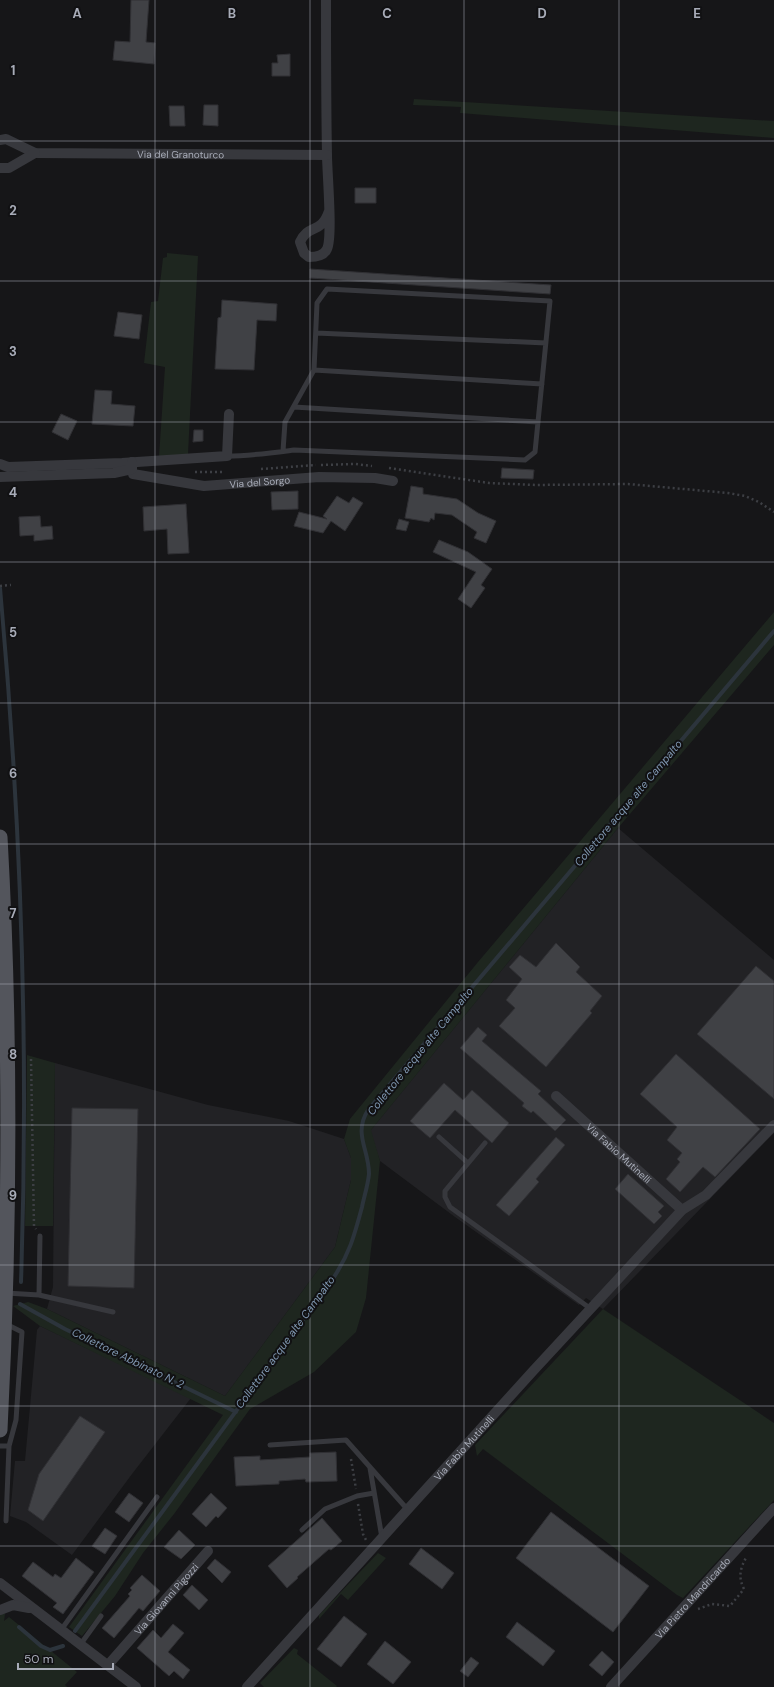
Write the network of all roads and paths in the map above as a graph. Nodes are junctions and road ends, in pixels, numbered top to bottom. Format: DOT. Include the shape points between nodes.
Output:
graph roads {
  1 [pos="326,0"];
  2 [pos="0,140"];
  3 [pos="35,153"];
  4 [pos="327,155"];
  5 [pos="0,168"];
  6 [pos="329,211"];
  7 [pos="316,332"];
  8 [pos="546,343"];
  9 [pos="314,370"];
  10 [pos="542,384"];
  11 [pos="294,407"];
  12 [pos="229,414"];
  13 [pos="538,422"];
  14 [pos="283,451"];
  15 [pos="227,456"];
  16 [pos="182,458"];
  17 [pos="0,464"];
  18 [pos="132,465"];
  19 [pos="376,466"];
  20 [pos="383,467"];
  21 [pos="257,469"];
  22 [pos="227,472"];
  23 [pos="0,477"];
  24 [pos="393,481"];
  25 [pos="774,512"];
  26 [pos="11,585"];
  27 [pos="0,586"];
  28 [pos="0,838"];
  29 [pos="32,1058"];
  30 [pos="556,1096"];
  31 [pos="774,1125"];
  32 [pos="439,1137"];
  33 [pos="485,1143"];
  34 [pos="468,1163"];
  35 [pos="682,1210"];
  36 [pos="40,1236"];
  37 [pos="5,1293"];
  38 [pos="40,1295"];
  39 [pos="591,1309"];
  40 [pos="113,1312"];
  41 [pos="5,1324"];
  42 [pos="0,1430"];
  43 [pos="270,1445"];
  44 [pos="0,1446"];
  45 [pos="9,1446"];
  46 [pos="370,1468"];
  47 [pos="374,1493"];
  48 [pos="157,1497"];
  49 [pos="774,1508"];
  50 [pos="408,1510"];
  51 [pos="6,1521"];
  52 [pos="302,1530"];
  53 [pos="382,1538"];
  54 [pos="208,1551"];
  55 [pos="751,1551"];
  56 [pos="0,1583"];
  57 [pos="0,1610"];
  58 [pos="34,1610"];
  59 [pos="695,1612"];
  60 [pos="101,1616"];
  61 [pos="61,1630"];
  62 [pos="80,1644"];
  63 [pos="108,1665"];
  64 [pos="136,1687"];
  65 [pos="247,1687"];
  66 [pos="611,1687"];
  1 -- 4 [label="street"];
  2 -- 3 [label="street, Via del Granoturco" via="6,139"];
  3 -- 4 [label="street, Via del Granoturco"];
  3 -- 5 [label="street" via="9,168"];
  4 -- 6 [label="street"];
  7 -- 8 [label="lane"];
  7 -- 8 [label="lane" via="318,303 327,289 550,301"];
  7 -- 9 [label="lane"];
  8 -- 10 [label="lane"];
  9 -- 10 [label="lane"];
  9 -- 11 [label="lane"];
  10 -- 13 [label="lane"];
  11 -- 13 [label="lane"];
  11 -- 14 [label="lane" via="285,422"];
  12 -- 15 [label="street"];
  13 -- 14 [label="lane" via="535,452 525,460"];
  14 -- 15 [label="lane"];
  15 -- 16 [label="street, Via del Sorgo"];
  16 -- 18 [label="street, Via del Sorgo"];
  16 -- 22 [label="path" via="188,469 195,472"];
  17 -- 18 [label="street, Via del Sorgo" via="8,467"];
  18 -- 23 [label="street, Via del Sorgo" via="114,473"];
  18 -- 24 [label="street, Via del Sorgo" via="133,474 204,486 319,477 375,478"];
  19 -- 21 [label="path" via="303,465"];
  20 -- 25 [label="path" via="489,483 628,484 728,493 752,499"];
  26 -- 27 [label="path"];
  28 -- 37 [label="main road" via="7,1025"];
  29 -- 36 [label="path" via="34,1226"];
  30 -- 35 [label="street, Via Fabio Mutinelli"];
  31 -- 35 [label="street, Via Fabio Mutinelli" via="706,1195"];
  32 -- 34 [label="lane"];
  33 -- 34 [label="lane"];
  34 -- 39 [label="lane" via="445,1191 450,1207"];
  35 -- 39 [label="street, Via Fabio Mutinelli"];
  36 -- 38 [label="lane"];
  37 -- 38 [label="lane"];
  37 -- 41 [label="main road"];
  38 -- 40 [label="lane"];
  39 -- 50 [label="street, Via Fabio Mutinelli"];
  41 -- 42 [label="main road"];
  41 -- 45 [label="lane" via="22,1332 16,1420"];
  43 -- 46 [label="lane" via="346,1440"];
  44 -- 45 [label="lane"];
  45 -- 51 [label="lane"];
  46 -- 47 [label="lane"];
  46 -- 50 [label="lane"];
  47 -- 52 [label="lane" via="357,1496 326,1509"];
  47 -- 53 [label="lane"];
  48 -- 61 [label="lane"];
  49 -- 66 [label="street, Via Pietro Mandricardo"];
  50 -- 53 [label="street, Via Fabio Mutinelli"];
  53 -- 65 [label="street, Via Fabio Mutinelli"];
  54 -- 63 [label="street, Via Giovanni Pigozzi"];
  55 -- 59 [label="path" via="741,1566 740,1581 744,1589 730,1606 712,1604"];
  56 -- 58 [label="street"];
  57 -- 58 [label="street" via="12,1605"];
  58 -- 61 [label="street"];
  60 -- 62 [label="lane"];
  61 -- 62 [label="street"];
  62 -- 63 [label="street"];
  63 -- 64 [label="street"];
}
